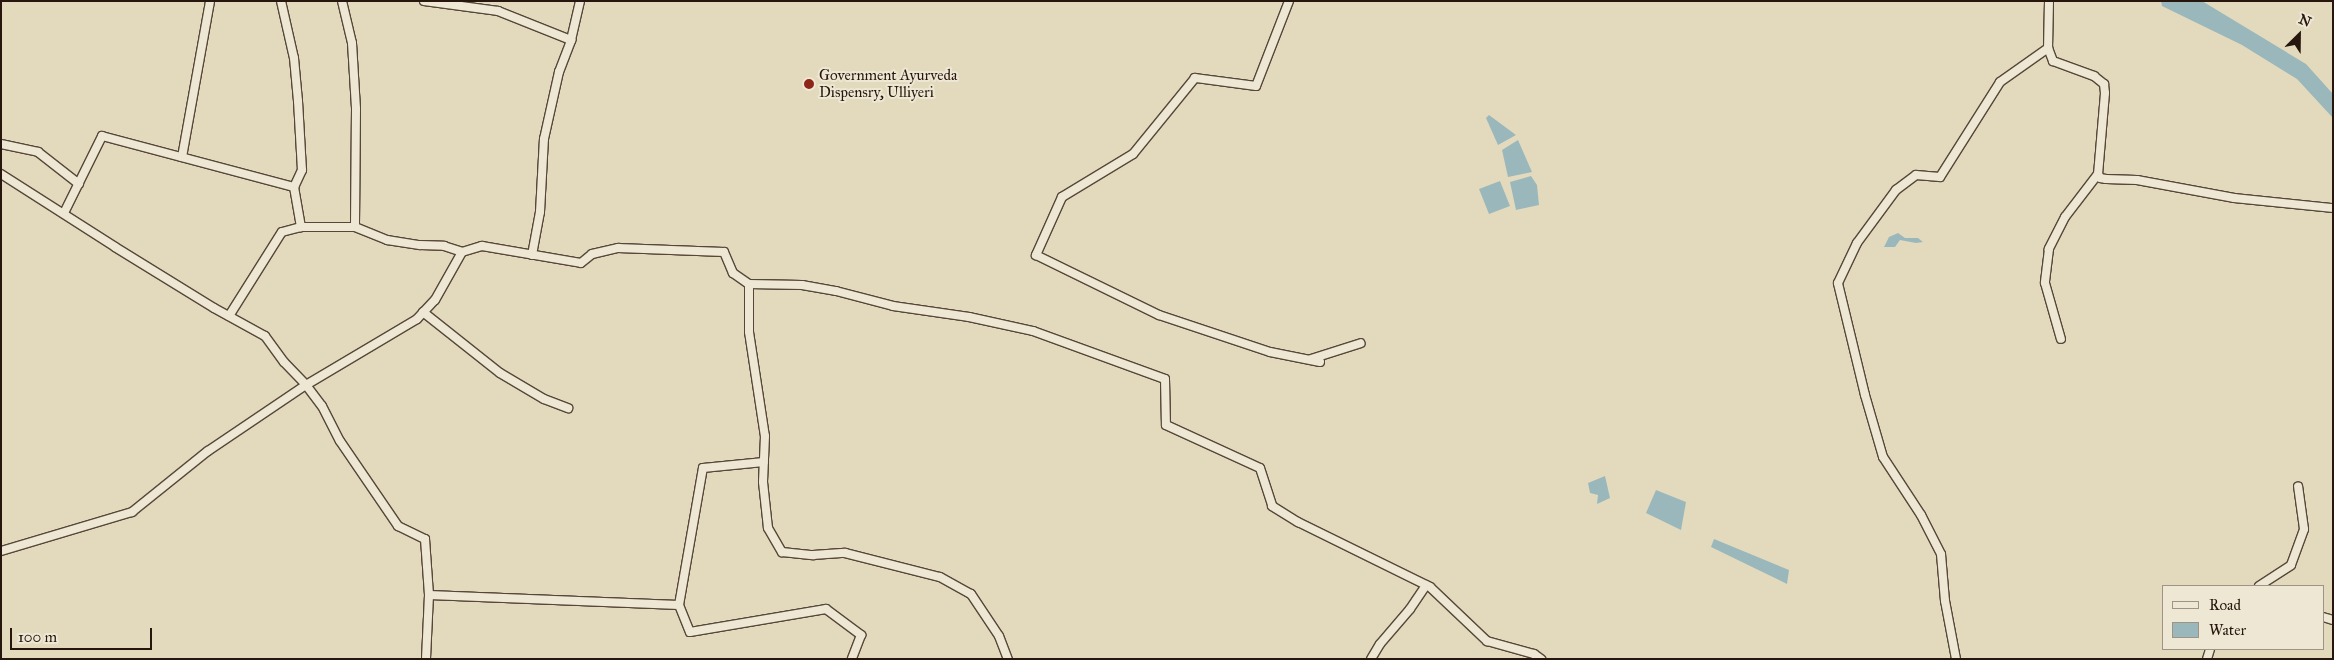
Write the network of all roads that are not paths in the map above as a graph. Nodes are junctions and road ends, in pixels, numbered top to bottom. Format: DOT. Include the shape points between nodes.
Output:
graph roads {
  1 [pos="210,1"];
  2 [pos="281,1"];
  3 [pos="342,1"];
  4 [pos="424,1"];
  5 [pos="580,1"];
  6 [pos="1289,1"];
  7 [pos="2049,1"];
  8 [pos="571,40"];
  9 [pos="2048,48"];
  10 [pos="1,144"];
  11 [pos="182,157"];
  12 [pos="1,174"];
  13 [pos="2098,174"];
  14 [pos="79,184"];
  15 [pos="294,187"];
  16 [pos="2333,208"];
  17 [pos="64,213"];
  18 [pos="301,227"];
  19 [pos="355,227"];
  20 [pos="462,252"];
  21 [pos="532,254"];
  22 [pos="749,284"];
  23 [pos="423,312"];
  24 [pos="229,316"];
  25 [pos="2061,339"];
  26 [pos="1361,343"];
  27 [pos="1309,360"];
  28 [pos="1320,362"];
  29 [pos="306,385"];
  30 [pos="568,408"];
  31 [pos="764,462"];
  32 [pos="2298,486"];
  33 [pos="1,550"];
  34 [pos="1426,584"];
  35 [pos="2261,585"];
  36 [pos="429,595"];
  37 [pos="679,605"];
  38 [pos="426,659"];
  39 [pos="852,659"];
  40 [pos="1008,659"];
  41 [pos="1371,659"];
  42 [pos="1541,659"];
  43 [pos="1956,659"];
  1 -- 11 [label="street"];
  2 -- 15 [label="street" via="294,58 298,101 302,170"];
  3 -- 19 [label="street" via="352,43 356,109"];
  4 -- 8 [label="street" via="498,11"];
  5 -- 8 [label="street"];
  6 -- 27 [label="street" via="1256,86 1195,78 1133,154 1062,198 1036,255 1159,315 1270,352"];
  7 -- 9 [label="street"];
  8 -- 21 [label="street" via="559,72 544,139 540,212"];
  9 -- 13 [label="street" via="2054,61 2094,76 2104,84"];
  9 -- 43 [label="street" via="2000,82 1940,177 1916,175 1896,190 1857,243 1838,283 1864,395 1883,457 1922,515 1941,554 1945,601"];
  10 -- 14 [label="street" via="38,152"];
  11 -- 14 [label="street" via="102,136"];
  11 -- 15 [label="street"];
  12 -- 17 [label="street"];
  13 -- 16 [label="street" via="2100,178 2137,180 2234,198"];
  13 -- 25 [label="street" via="2065,217 2049,249 2045,283"];
  14 -- 17 [label="street"];
  15 -- 18 [label="street"];
  17 -- 24 [label="street"];
  18 -- 19 [label="street"];
  18 -- 24 [label="street" via="282,232"];
  19 -- 20 [label="street" via="387,240 444,246"];
  20 -- 21 [label="street" via="482,246"];
  20 -- 23 [label="street" via="436,300"];
  21 -- 22 [label="street" via="581,263 592,254 618,248 724,252 733,273"];
  22 -- 31 [label="street" via="750,332 765,436"];
  22 -- 34 [label="street" via="802,285 836,290 893,306 1024,329 1165,379 1166,425 1260,468 1272,506 1298,522"];
  23 -- 29 [label="street"];
  23 -- 30 [label="street" via="500,373 544,399"];
  24 -- 29 [label="street" via="265,336"];
  26 -- 27 [label="street"];
  27 -- 28 [label="street"];
  29 -- 33 [label="street" via="208,450 132,512"];
  29 -- 36 [label="street" via="398,526 425,539"];
  31 -- 37 [label="street" via="703,468"];
  31 -- 40 [label="street" via="768,528 782,552 813,555 845,553 940,577 971,594 999,636"];
  32 -- 35 [label="street" via="2304,529 2291,565"];
  34 -- 41 [label="street"];
  34 -- 42 [label="street" via="1487,641 1534,654"];
  36 -- 37 [label="street"];
  36 -- 38 [label="street"];
  37 -- 39 [label="street" via="690,632 826,609 861,635"];
}
